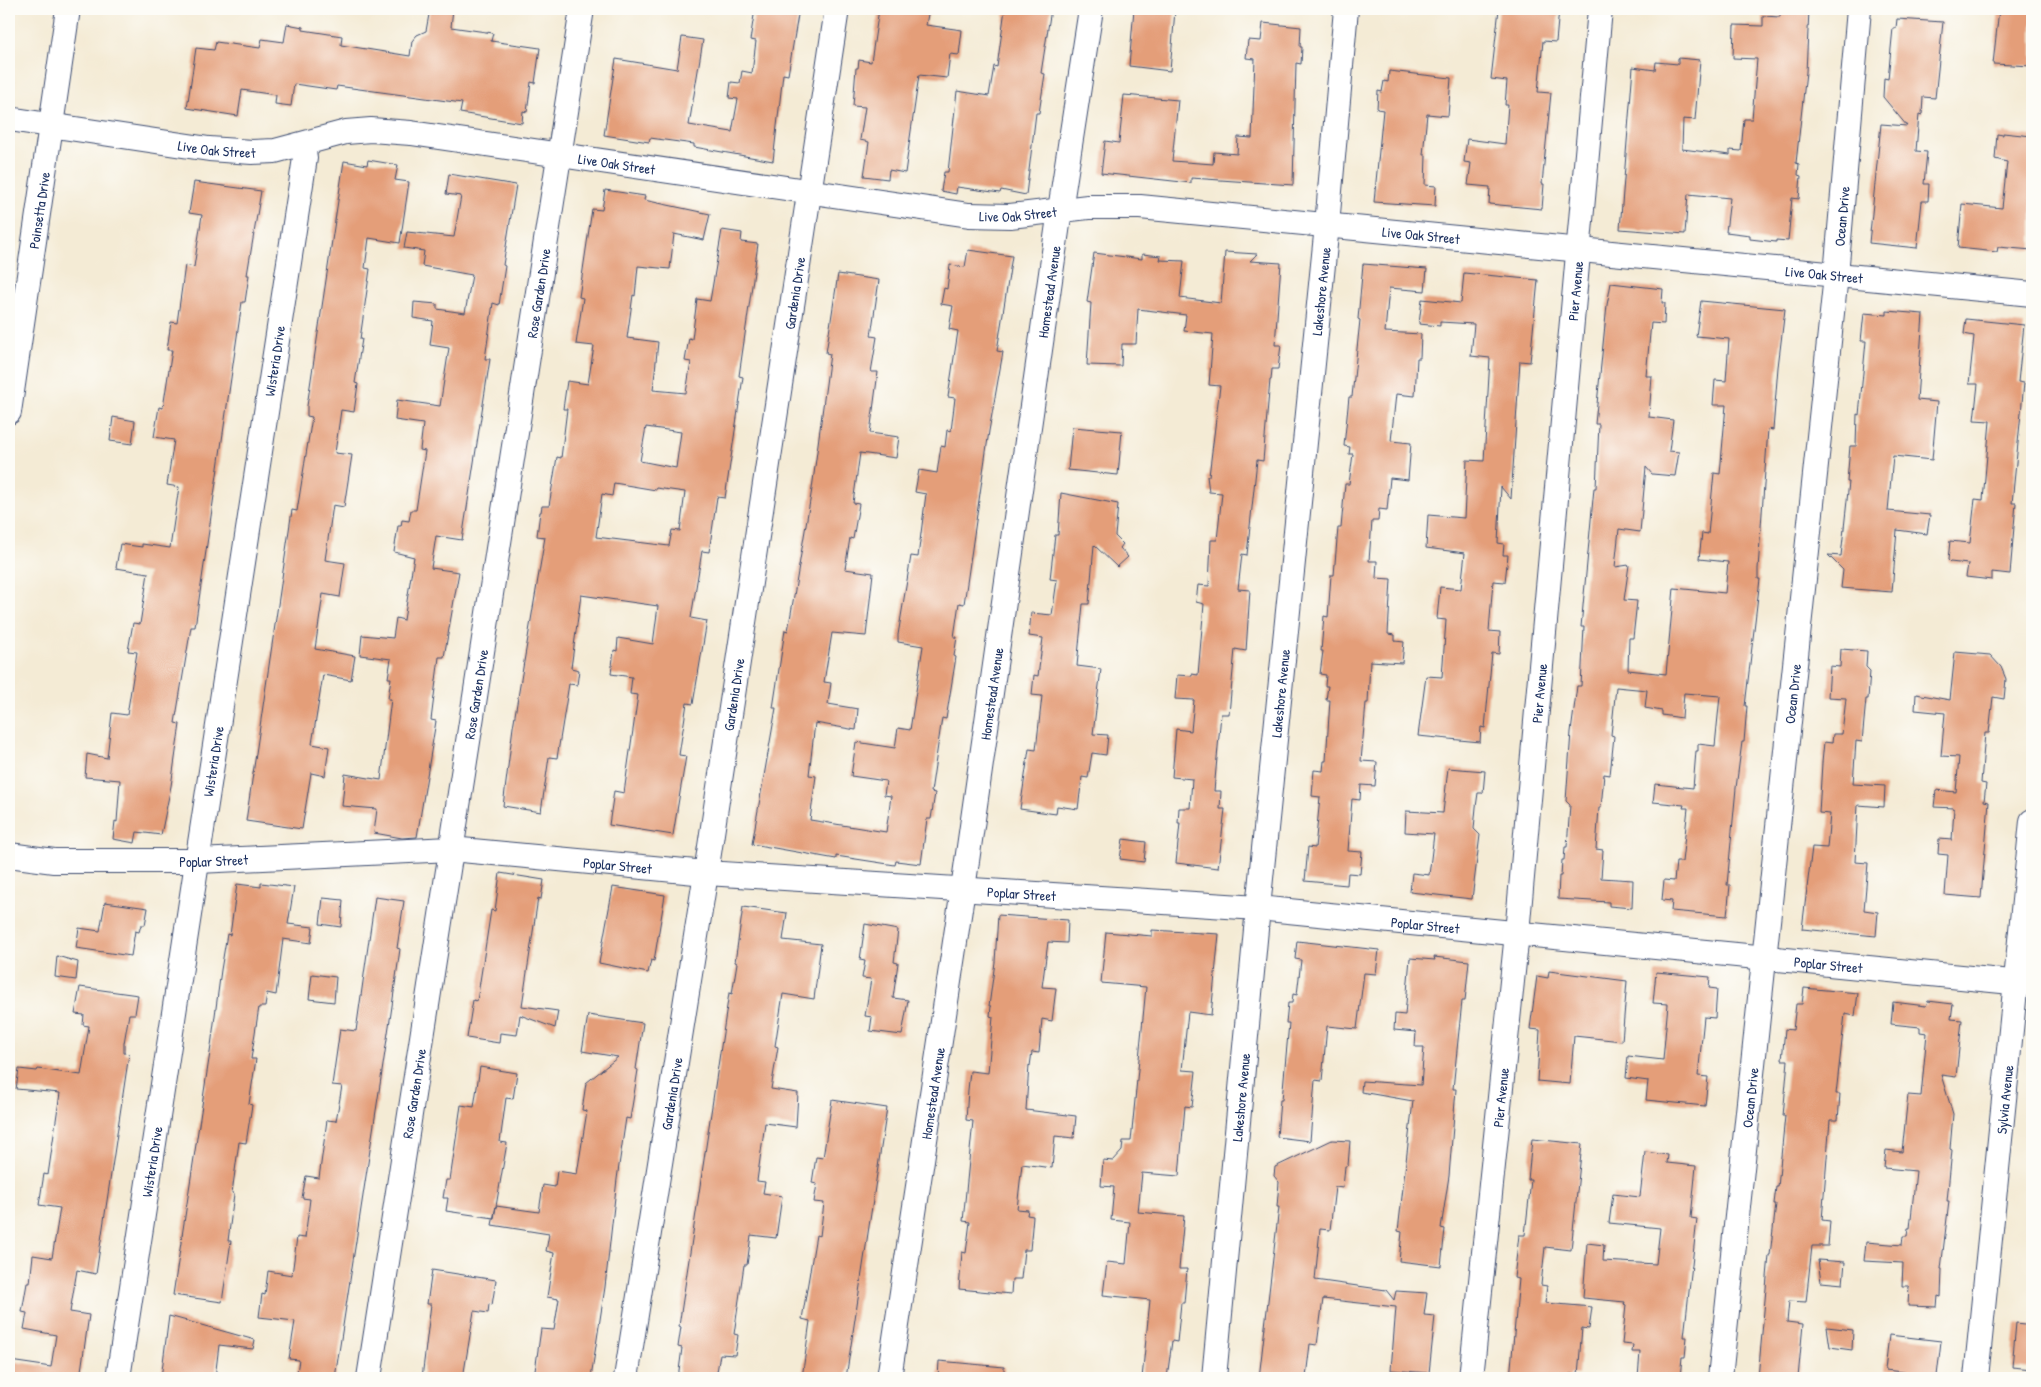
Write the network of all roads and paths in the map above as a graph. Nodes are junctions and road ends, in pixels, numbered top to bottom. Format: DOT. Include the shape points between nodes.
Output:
graph roads {
  1 [pos="68,9"];
  2 [pos="582,9"];
  3 [pos="837,9"];
  4 [pos="1092,9"];
  5 [pos="1346,9"];
  6 [pos="1600,9"];
  7 [pos="1859,9"];
  8 [pos="9,119"];
  9 [pos="51,125"];
  10 [pos="303,145"];
  11 [pos="560,154"];
  12 [pos="809,192"];
  13 [pos="1060,210"];
  14 [pos="1327,226"];
  15 [pos="1579,251"];
  16 [pos="1836,275"];
  17 [pos="2032,294"];
  18 [pos="9,412"];
  19 [pos="2032,821"];
  20 [pos="451,849"];
  21 [pos="9,855"];
  22 [pos="198,861"];
  23 [pos="706,873"];
  24 [pos="963,889"];
  25 [pos="1258,908"];
  26 [pos="1517,933"];
  27 [pos="1764,958"];
  28 [pos="2024,983"];
  29 [pos="118,1378"];
  30 [pos="370,1378"];
  31 [pos="626,1378"];
  32 [pos="889,1378"];
  33 [pos="1214,1378"];
  34 [pos="1471,1378"];
  35 [pos="1720,1378"];
  36 [pos="1976,1378"];
  1 -- 9 [label="street, Poinsetta Drive"];
  2 -- 11 [label="street, Rose Garden Drive"];
  3 -- 12 [label="street, Gardenia Drive"];
  4 -- 13 [label="street, Homestead Avenue"];
  5 -- 14 [label="street, Lakeshore Avenue"];
  6 -- 15 [label="street, Pier Avenue"];
  7 -- 16 [label="street, Ocean Drive"];
  8 -- 9 [label="street, Live Oak Street"];
  9 -- 10 [label="street, Live Oak Street" via="209,149 252,152"];
  9 -- 18 [label="street, Poinsetta Drive"];
  10 -- 11 [label="street, Live Oak Street" via="346,132 372,130"];
  10 -- 22 [label="street, Wisteria Drive" via="305,158"];
  11 -- 12 [label="street, Live Oak Street"];
  11 -- 20 [label="street, Rose Garden Drive"];
  12 -- 13 [label="street, Live Oak Street" via="969,215 1010,216"];
  12 -- 23 [label="street, Gardenia Drive"];
  13 -- 14 [label="street, Live Oak Street" via="1140,207"];
  13 -- 24 [label="street, Homestead Avenue"];
  14 -- 15 [label="street, Live Oak Street"];
  14 -- 25 [label="street, Lakeshore Avenue"];
  15 -- 16 [label="street, Live Oak Street"];
  15 -- 26 [label="street, Pier Avenue"];
  16 -- 17 [label="street, Live Oak Street"];
  16 -- 27 [label="street, Ocean Drive"];
  19 -- 28 [label="street, Sylvia Avenue"];
  20 -- 22 [label="street, Poplar Street"];
  20 -- 23 [label="street, Poplar Street"];
  20 -- 30 [label="street, Rose Garden Drive"];
  21 -- 22 [label="street, Poplar Street" via="54,861"];
  22 -- 29 [label="street, Wisteria Drive"];
  23 -- 24 [label="street, Poplar Street"];
  23 -- 31 [label="street, Gardenia Drive"];
  24 -- 25 [label="street, Poplar Street"];
  24 -- 32 [label="street, Homestead Avenue"];
  25 -- 26 [label="street, Poplar Street"];
  25 -- 33 [label="street, Lakeshore Avenue"];
  26 -- 27 [label="street, Poplar Street"];
  26 -- 34 [label="street, Pier Avenue"];
  27 -- 28 [label="street, Poplar Street"];
  27 -- 35 [label="street, Ocean Drive"];
  28 -- 36 [label="street, Sylvia Avenue"];
}
